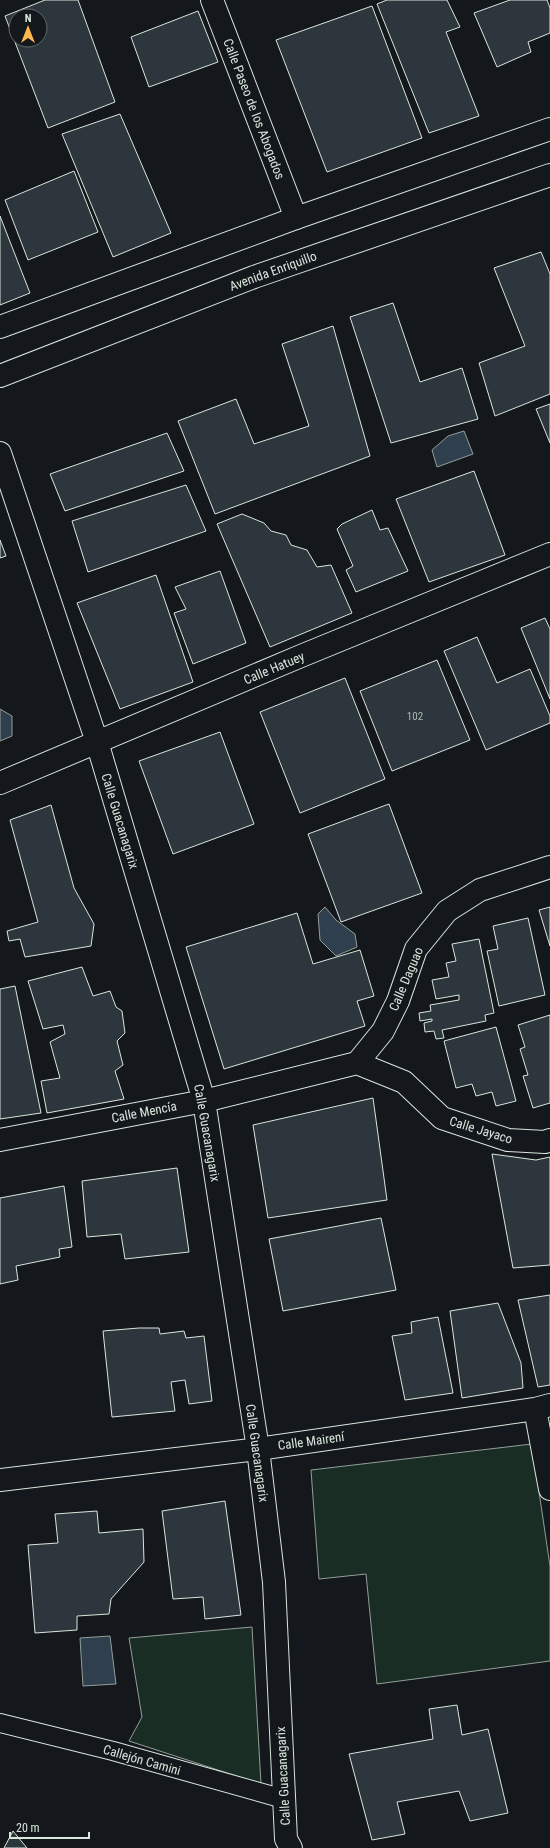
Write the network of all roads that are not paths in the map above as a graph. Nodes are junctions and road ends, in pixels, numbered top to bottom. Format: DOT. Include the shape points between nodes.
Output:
graph roads {
  1 [pos="212,0"];
  2 [pos="550,129"];
  3 [pos="550,175"];
  4 [pos="296,218"];
  5 [pos="0,327"];
  6 [pos="0,376"];
  7 [pos="0,453"];
  8 [pos="550,554"];
  9 [pos="97,742"];
  10 [pos="0,783"];
  11 [pos="550,867"];
  12 [pos="357,1063"];
  13 [pos="204,1101"];
  14 [pos="0,1140"];
  15 [pos="550,1140"];
  16 [pos="542,1407"];
  17 [pos="258,1449"];
  18 [pos="0,1480"];
  19 [pos="550,1489"];
  20 [pos="0,1723"];
  21 [pos="284,1799"];
  22 [pos="286,1845"];
  1 -- 4 [label="street, Calle Paseo de los Abogados"];
  2 -- 4 [label="street"];
  3 -- 6 [label="street, Avenida Enriquillo" via="254,277"];
  4 -- 5 [label="street"];
  7 -- 9 [label="street, Calle Guacanagarix"];
  8 -- 9 [label="street, Calle Hatuey"];
  9 -- 10 [label="street, Calle Hatuey"];
  9 -- 13 [label="street, Calle Guacanagarix"];
  11 -- 12 [label="street, Calle Daguao" via="480,890 447,911 416,949 398,1000 383,1031"];
  12 -- 13 [label="street, Calle Mencía"];
  12 -- 15 [label="street, Calle Jayaco" via="404,1082 442,1118 508,1140"];
  13 -- 14 [label="street, Calle Mencía"];
  13 -- 17 [label="street, Calle Guacanagarix"];
  16 -- 17 [label="street, Calle Mairení"];
  16 -- 19 [label="street"];
  17 -- 18 [label="street, Calle Mairení"];
  17 -- 21 [label="street, Calle Guacanagarix" via="274,1582"];
  20 -- 21 [label="street, Callejón Camini" via="113,1751"];
  21 -- 22 [label="street, Calle Guacanagarix"];
}
